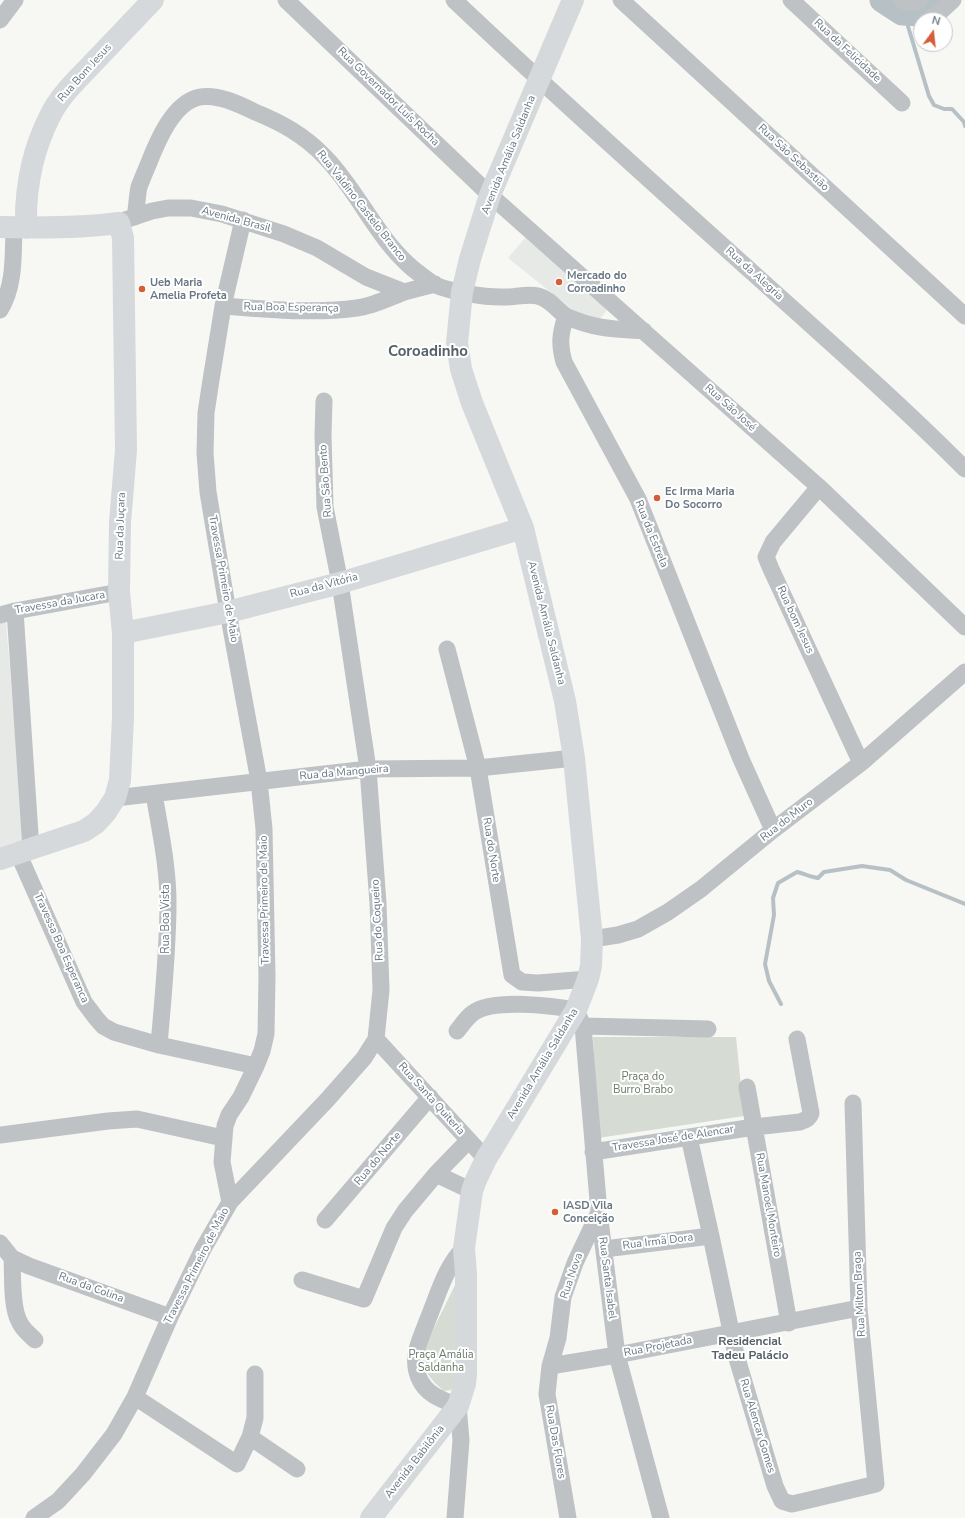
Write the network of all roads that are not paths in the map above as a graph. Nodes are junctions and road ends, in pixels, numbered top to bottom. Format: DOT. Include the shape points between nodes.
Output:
graph roads {
  1 [pos="16,0"];
  2 [pos="153,0"];
  3 [pos="286,0"];
  4 [pos="454,0"];
  5 [pos="573,0"];
  6 [pos="621,0"];
  7 [pos="791,0"];
  8 [pos="953,0"];
  9 [pos="940,12"];
  10 [pos="0,20"];
  11 [pos="539,81"];
  12 [pos="902,103"];
  13 [pos="490,195"];
  14 [pos="127,220"];
  15 [pos="243,220"];
  16 [pos="13,228"];
  17 [pos="434,284"];
  18 [pos="404,292"];
  19 [pos="462,292"];
  20 [pos="223,306"];
  21 [pos="0,310"];
  22 [pos="566,316"];
  23 [pos="965,316"];
  24 [pos="644,331"];
  25 [pos="324,401"];
  26 [pos="965,469"];
  27 [pos="819,487"];
  28 [pos="523,528"];
  29 [pos="340,583"];
  30 [pos="119,592"];
  31 [pos="228,612"];
  32 [pos="7,613"];
  33 [pos="965,627"];
  34 [pos="123,633"];
  35 [pos="447,649"];
  36 [pos="965,672"];
  37 [pos="574,758"];
  38 [pos="861,763"];
  39 [pos="478,768"];
  40 [pos="368,769"];
  41 [pos="259,781"];
  42 [pos="154,794"];
  43 [pos="115,798"];
  44 [pos="773,830"];
  45 [pos="16,854"];
  46 [pos="592,939"];
  47 [pos="588,979"];
  48 [pos="580,1018"];
  49 [pos="708,1029"];
  50 [pos="457,1031"];
  51 [pos="376,1039"];
  52 [pos="797,1039"];
  53 [pos="159,1045"];
  54 [pos="256,1066"];
  55 [pos="747,1087"];
  56 [pos="430,1097"];
  57 [pos="854,1103"];
  58 [pos="754,1127"];
  59 [pos="0,1135"];
  60 [pos="689,1137"];
  61 [pos="223,1138"];
  62 [pos="469,1140"];
  63 [pos="593,1152"];
  64 [pos="486,1159"];
  65 [pos="436,1174"];
  66 [pos="472,1191"];
  67 [pos="230,1202"];
  68 [pos="599,1212"];
  69 [pos="325,1220"];
  70 [pos="711,1236"];
  71 [pos="0,1243"];
  72 [pos="464,1248"];
  73 [pos="604,1249"];
  74 [pos="12,1258"];
  75 [pos="302,1280"];
  76 [pos="859,1308"];
  77 [pos="170,1317"];
  78 [pos="789,1323"];
  79 [pos="730,1333"];
  80 [pos="36,1340"];
  81 [pos="617,1355"];
  82 [pos="550,1366"];
  83 [pos="254,1374"];
  84 [pos="135,1397"];
  85 [pos="458,1406"];
  86 [pos="250,1437"];
  87 [pos="297,1469"];
  88 [pos="876,1484"];
  89 [pos="34,1518"];
  90 [pos="371,1518"];
  91 [pos="455,1518"];
  92 [pos="568,1518"];
  93 [pos="661,1518"];
  1 -- 10 [label="street"];
  2 -- 16 [label="main road, Rua Bom Jesus" via="64,93 50,116 35,153 26,205"];
  3 -- 13 [label="street, Rua Governador Luís Rocha"];
  4 -- 11 [label="street, Rua da Alegria"];
  5 -- 11 [label="main road, Avenida Amália Saldanha"];
  6 -- 23 [label="street, Rua São Sebastião"];
  7 -- 12 [label="street, Rua da Felicidade"];
  8 -- 9 [label="street"];
  11 -- 13 [label="main road, Avenida Amália Saldanha"];
  11 -- 26 [label="street, Rua da Alegria" via="808,323"];
  13 -- 19 [label="main road, Avenida Amália Saldanha"];
  13 -- 24 [label="street, Rua São José"];
  14 -- 15 [label="street, Avenida Brasil" via="168,208 190,208"];
  14 -- 16 [label="main road, Avenida Brasil" via="100,225"];
  14 -- 17 [label="street, Rua Valdino Castelo Branco" via="158,142 173,115 186,103 199,97 213,97 283,124 310,142 327,158 384,238 408,266"];
  14 -- 30 [label="main road, Rua da Juçara" via="123,238 126,450 120,522"];
  15 -- 18 [label="street, Avenida Brasil" via="317,248 366,277"];
  15 -- 20 [label="street, Travessa Primeiro de Maio"];
  16 -- 21 [label="street" via="13,260 9,287"];
  17 -- 18 [label="street"];
  17 -- 19 [label="street, Rua Valdino Castelo Branco"];
  18 -- 20 [label="street, Rua Boa Esperança" via="378,302 350,308 312,310"];
  19 -- 22 [label="street, Rua Valdino Castelo Branco" via="501,297 537,296 549,300"];
  19 -- 28 [label="main road, Avenida Amália Saldanha" via="457,343 461,369 472,403"];
  20 -- 31 [label="street, Travessa Primeiro de Maio" via="206,413 205,453 208,492"];
  22 -- 24 [label="street" via="606,329"];
  22 -- 44 [label="street, Rua da Estrela" via="560,348 564,362 638,499 741,759"];
  24 -- 27 [label="street, Rua São José"];
  25 -- 29 [label="street, Rua São Bento" via="325,507"];
  27 -- 33 [label="street, Rua São José"];
  27 -- 38 [label="street, Rua bom Jesus" via="773,542 766,557"];
  28 -- 29 [label="main road, Rua da Vitória"];
  28 -- 37 [label="main road, Avenida Amália Saldanha" via="565,701"];
  29 -- 31 [label="main road, Rua da Vitória"];
  29 -- 40 [label="street, Rua do Coqueiro"];
  30 -- 32 [label="street, Travessa da Jucara"];
  30 -- 34 [label="main road, Rua da Juçara"];
  31 -- 34 [label="main road, Rua da Vitória"];
  31 -- 41 [label="street, Travessa Primeiro de Maio"];
  32 -- 45 [label="street, Travessa Boa Esperanca"];
  34 -- 43 [label="main road, Rua da Juçara" via="123,732 120,780"];
  35 -- 39 [label="street, Rua do Norte"];
  36 -- 38 [label="street, Rua do Muro"];
  37 -- 39 [label="street, Rua da Mangueira"];
  37 -- 46 [label="main road, Avenida Amália Saldanha"];
  38 -- 44 [label="street, Rua do Muro"];
  39 -- 40 [label="street, Rua da Mangueira"];
  39 -- 47 [label="street, Rua do Norte" via="512,975 522,982 538,983"];
  40 -- 41 [label="street, Rua da Mangueira"];
  40 -- 51 [label="street, Rua do Coqueiro" via="378,903 381,990"];
  41 -- 42 [label="street, Rua da Mangueira"];
  41 -- 54 [label="street, Travessa Primeiro de Maio" via="264,829 267,976 266,1034"];
  42 -- 43 [label="street, Rua da Mangueira"];
  42 -- 53 [label="street, Rua Boa Vista" via="164,852 168,902"];
  43 -- 45 [label="main road, Rua da Juçara" via="96,823 84,831"];
  44 -- 46 [label="street, Rua do Muro" via="701,889 668,912 638,930"];
  45 -- 53 [label="street, Travessa Boa Esperanca" via="84,1002 103,1026 114,1032"];
  46 -- 47 [label="main road, Avenida Amália Saldanha"];
  47 -- 48 [label="main road, Avenida Amália Saldanha"];
  48 -- 49 [label="street"];
  48 -- 50 [label="street" via="553,1006 526,1004 484,1007 466,1018"];
  48 -- 63 [label="street, Rua Santa Isabel"];
  48 -- 64 [label="main road, Avenida Amália Saldanha"];
  51 -- 56 [label="street, Rua Santa Quiteria"];
  51 -- 67 [label="street, Rua do Coqueiro" via="364,1058 327,1100"];
  52 -- 58 [label="street" via="810,1117 800,1122"];
  53 -- 54 [label="street, Travessa Boa Esperanca"];
  54 -- 61 [label="street, Travessa Primeiro de Maio" via="241,1097 228,1115"];
  55 -- 58 [label="street, Rua Manoel Monteiro"];
  56 -- 62 [label="street, Rua Santa Quiteria"];
  56 -- 69 [label="street, Rua do Norte"];
  57 -- 76 [label="street, Rua Milton Braga"];
  58 -- 60 [label="street, Travessa José de Alencar"];
  58 -- 78 [label="street, Rua Manoel Monteiro"];
  59 -- 61 [label="street" via="137,1119"];
  60 -- 63 [label="street, Travessa José de Alencar"];
  60 -- 70 [label="street, Rua Alencar Gomes"];
  61 -- 67 [label="street, Travessa Primeiro de Maio" via="222,1162"];
  62 -- 64 [label="street, Rua Santa Quiteria"];
  62 -- 65 [label="street"];
  63 -- 68 [label="street, Rua Santa Isabel"];
  64 -- 66 [label="main road, Avenida Amália Saldanha"];
  65 -- 66 [label="street"];
  65 -- 75 [label="street" via="404,1211 394,1228 364,1299"];
  66 -- 72 [label="main road, Avenida Amália Saldanha"];
  67 -- 77 [label="street, Travessa Primeiro de Maio" via="203,1249"];
  68 -- 73 [label="street, Rua Santa Isabel"];
  68 -- 82 [label="street, Rua Nova" via="575,1263 563,1297 558,1338"];
  70 -- 73 [label="street, Rua Irmã Dora"];
  70 -- 79 [label="street, Rua Alencar Gomes"];
  71 -- 74 [label="street, Rua da Colina"];
  72 -- 85 [label="main road, Avenida Amália Saldanha" via="466,1374"];
  72 -- 85 [label="street" via="456,1255 442,1283 416,1354 416,1367 425,1388 437,1397"];
  73 -- 81 [label="street, Rua Santa Isabel"];
  74 -- 77 [label="street, Rua da Colina"];
  74 -- 80 [label="street" via="18,1320 24,1330"];
  76 -- 78 [label="street, Rua Projetada"];
  76 -- 88 [label="street, Rua Milton Braga"];
  77 -- 84 [label="street, Travessa Primeiro de Maio"];
  78 -- 79 [label="street, Rua Projetada"];
  79 -- 81 [label="street, Rua Projetada"];
  79 -- 88 [label="street, Rua Alencar Gomes" via="782,1502 792,1504"];
  81 -- 82 [label="street, Rua Projetada"];
  81 -- 93 [label="street, Rua Santa Isabel"];
  82 -- 92 [label="street, Rua Das Flores" via="547,1394"];
  83 -- 86 [label="street" via="255,1418"];
  84 -- 86 [label="street" via="237,1464"];
  84 -- 89 [label="street, Travessa Primeiro de Maio" via="114,1434 83,1474 58,1501"];
  85 -- 90 [label="main road, Avenida Babilônia"];
  85 -- 91 [label="street, Avenida Amália Saldanha" via="461,1440"];
  86 -- 87 [label="street"];
}
